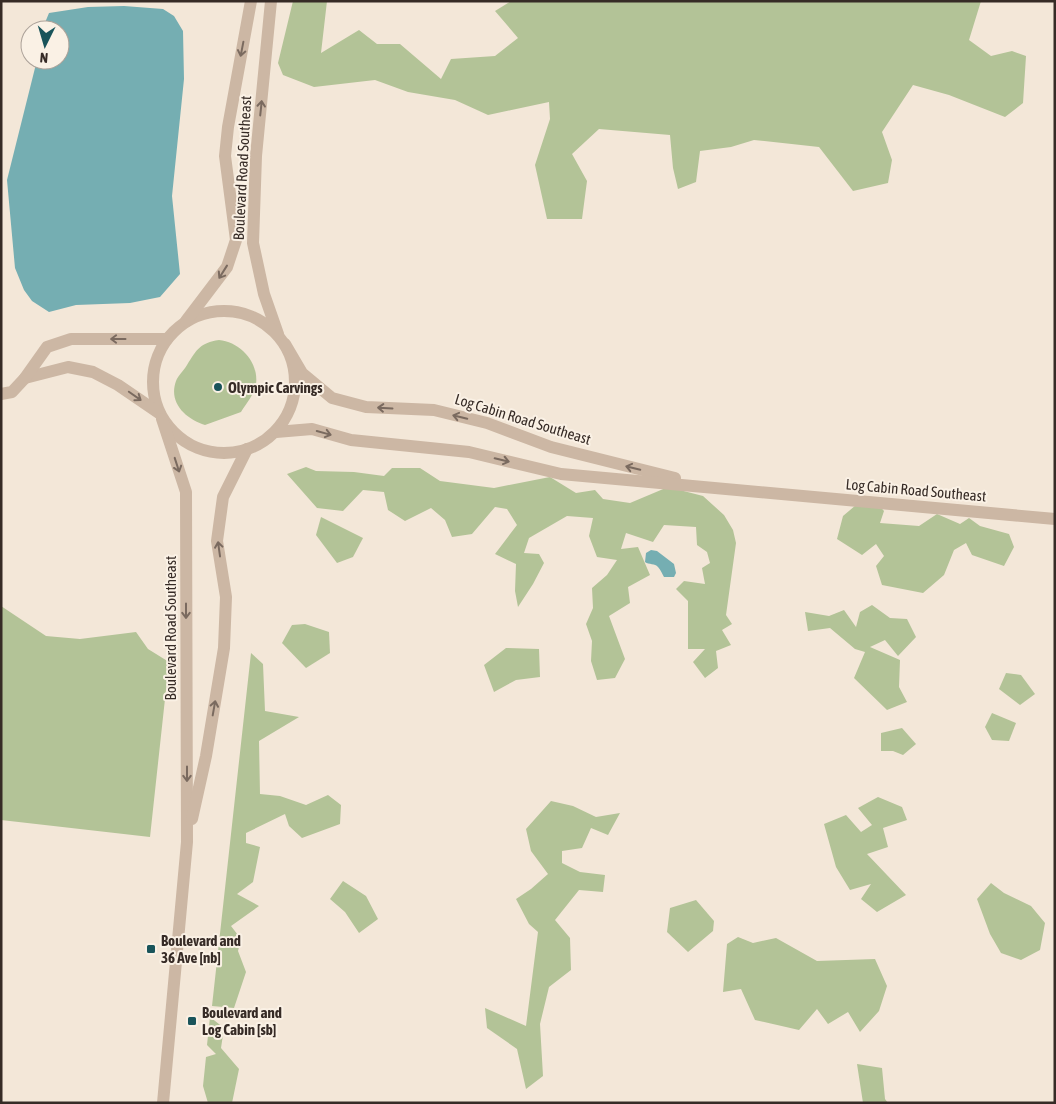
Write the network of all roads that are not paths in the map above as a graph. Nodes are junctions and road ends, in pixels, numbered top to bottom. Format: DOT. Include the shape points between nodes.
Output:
graph roads {
  1 [pos="251,1"];
  2 [pos="271,1"];
  3 [pos="184,323"];
  4 [pos="167,339"];
  5 [pos="281,339"];
  6 [pos="25,378"];
  7 [pos="1,394"];
  8 [pos="161,416"];
  9 [pos="276,432"];
  10 [pos="247,450"];
  11 [pos="714,488"];
  12 [pos="1055,519"];
  13 [pos="187,842"];
  14 [pos="163,1103"];
  1 -- 3 [label="street, Boulevard Road Southeast, one-way" via="225,156 236,240 227,267"];
  5 -- 2 [label="street, Boulevard Road Southeast, one-way" via="264,294 253,243 256,156"];
  3 -- 4 [label="street"];
  3 -- 5 [label="street" via="202,314 243,313 262,321"];
  4 -- 6 [label="street, one-way" via="71,340 47,347"];
  4 -- 8 [label="street" via="153,370 152,387"];
  5 -- 9 [label="street" via="294,366 296,390 290,413"];
  11 -- 5 [label="street, Log Cabin Road Southeast, one-way" via="551,447 487,423 434,410 366,406 332,398 302,373"];
  6 -- 7 [label="street" via="12,392"];
  6 -- 8 [label="street, one-way" via="68,366 93,372 118,384"];
  8 -- 10 [label="street" via="176,436 195,448 216,454"];
  8 -- 13 [label="street, Boulevard Road Southeast, one-way" via="186,492"];
  9 -- 10 [label="street" via="259,446"];
  9 -- 11 [label="street, Log Cabin Road Southeast, one-way" via="312,429 351,440 469,452 562,474"];
  13 -- 10 [label="street, Boulevard Road Southeast, one-way" via="206,756 224,648 226,597 217,541 223,497"];
  11 -- 12 [label="street, Log Cabin Road Southeast"];
  13 -- 14 [label="street, Boulevard Road Southeast"];
}
